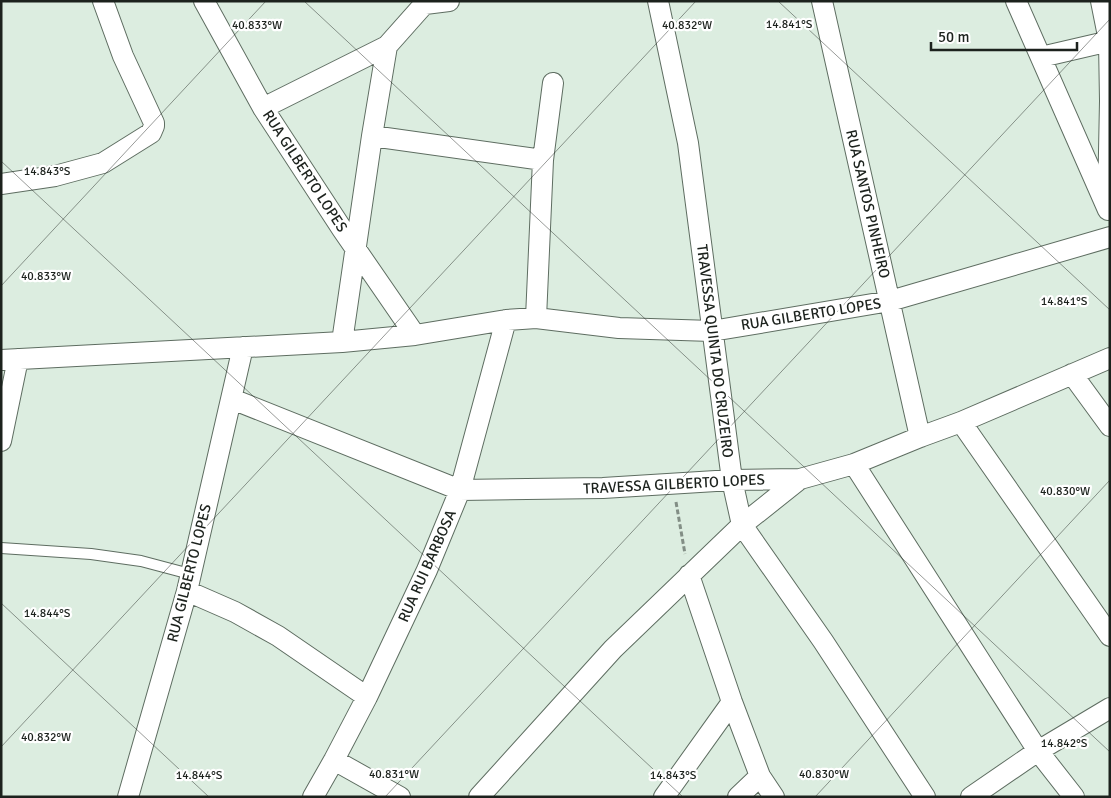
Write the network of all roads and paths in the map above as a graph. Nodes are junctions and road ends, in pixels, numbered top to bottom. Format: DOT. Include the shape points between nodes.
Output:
graph roads {
  1 [pos="103,1"];
  2 [pos="204,1"];
  3 [pos="449,1"];
  4 [pos="658,1"];
  5 [pos="822,1"];
  6 [pos="1016,1"];
  7 [pos="1102,1"];
  8 [pos="426,3"];
  9 [pos="1109,41"];
  10 [pos="387,46"];
  11 [pos="1041,57"];
  12 [pos="553,84"];
  13 [pos="264,108"];
  14 [pos="372,136"];
  15 [pos="543,160"];
  16 [pos="1,184"];
  17 [pos="1109,214"];
  18 [pos="1110,238"];
  19 [pos="356,249"];
  20 [pos="890,301"];
  21 [pos="536,318"];
  22 [pos="506,320"];
  23 [pos="712,330"];
  24 [pos="415,335"];
  25 [pos="342,342"];
  26 [pos="243,347"];
  27 [pos="1110,358"];
  28 [pos="10,359"];
  29 [pos="1072,374"];
  30 [pos="232,399"];
  31 [pos="961,422"];
  32 [pos="1110,426"];
  33 [pos="920,437"];
  34 [pos="1,441"];
  35 [pos="854,464"];
  36 [pos="800,479"];
  37 [pos="732,480"];
  38 [pos="672,484"];
  39 [pos="460,490"];
  40 [pos="742,524"];
  41 [pos="1,548"];
  42 [pos="689,575"];
  43 [pos="188,583"];
  44 [pos="1110,636"];
  45 [pos="367,697"];
  46 [pos="732,702"];
  47 [pos="1110,708"];
  48 [pos="1038,751"];
  49 [pos="334,760"];
  50 [pos="760,776"];
  51 [pos="128,797"];
  52 [pos="313,797"];
  53 [pos="400,797"];
  54 [pos="479,797"];
  55 [pos="664,797"];
  56 [pos="738,797"];
  57 [pos="774,797"];
  58 [pos="925,797"];
  59 [pos="971,797"];
  60 [pos="1074,797"];
  1 -- 16 [label="street" via="123,56 154,123 153,130 103,163 55,176"];
  2 -- 13 [label="street, RUA GILBERTO LOPES"];
  3 -- 8 [label="street"];
  4 -- 23 [label="street, TRAVESSA QUINTA DO CRUZEIRO" via="688,143"];
  5 -- 20 [label="street, RUA SANTOS PINHEIRO"];
  6 -- 11 [label="street"];
  7 -- 9 [label="street"];
  8 -- 10 [label="street"];
  9 -- 11 [label="street"];
  9 -- 17 [label="street"];
  10 -- 13 [label="street"];
  10 -- 14 [label="street"];
  11 -- 17 [label="street"];
  12 -- 15 [label="street"];
  13 -- 19 [label="street, RUA GILBERTO LOPES"];
  14 -- 15 [label="street"];
  14 -- 19 [label="street"];
  15 -- 21 [label="street"];
  18 -- 20 [label="street, RUA GILBERTO LOPES"];
  19 -- 24 [label="street, RUA GILBERTO LOPES"];
  19 -- 25 [label="street"];
  20 -- 23 [label="street, RUA GILBERTO LOPES"];
  20 -- 33 [label="street, RUA SANTOS PINHEIRO"];
  21 -- 22 [label="street, RUA GILBERTO LOPES"];
  21 -- 23 [label="street, RUA GILBERTO LOPES" via="618,328"];
  22 -- 24 [label="street, RUA GILBERTO LOPES"];
  22 -- 39 [label="street, RUA RUI BARBOSA"];
  23 -- 37 [label="street, TRAVESSA QUINTA DO CRUZEIRO"];
  24 -- 25 [label="street, RUA GILBERTO LOPES"];
  25 -- 26 [label="street, RUA GILBERTO LOPES"];
  26 -- 28 [label="street, RUA GILBERTO LOPES"];
  26 -- 30 [label="street, RUA GILBERTO LOPES"];
  27 -- 29 [label="street, TRAVESSA GILBERTO LOPES"];
  28 -- 34 [label="street"];
  29 -- 31 [label="street, TRAVESSA GILBERTO LOPES"];
  29 -- 32 [label="street"];
  30 -- 39 [label="street, TRAVESSA GILBERTO LOPES"];
  30 -- 43 [label="street, RUA GILBERTO LOPES"];
  31 -- 33 [label="street, TRAVESSA GILBERTO LOPES"];
  31 -- 44 [label="street"];
  33 -- 35 [label="street, TRAVESSA GILBERTO LOPES"];
  35 -- 36 [label="street, TRAVESSA GILBERTO LOPES"];
  35 -- 48 [label="street"];
  36 -- 37 [label="street, TRAVESSA GILBERTO LOPES"];
  36 -- 40 [label="street"];
  37 -- 38 [label="street, TRAVESSA GILBERTO LOPES"];
  37 -- 40 [label="street, TRAVESSA QUINTA DO CRUZEIRO"];
  38 -- 39 [label="street, TRAVESSA GILBERTO LOPES"];
  38 -- 42 [label="path"];
  39 -- 45 [label="street, RUA RUI BARBOSA" via="427,570"];
  40 -- 42 [label="street"];
  40 -- 58 [label="street, TRAVESSA QUINTA DO CRUZEIRO"];
  41 -- 43 [label="lane" via="141,561"];
  42 -- 46 [label="street"];
  42 -- 54 [label="street" via="613,649"];
  43 -- 45 [label="street" via="278,636"];
  43 -- 51 [label="street, RUA GILBERTO LOPES"];
  45 -- 49 [label="street, RUA RUI BARBOSA"];
  46 -- 50 [label="street"];
  46 -- 55 [label="street"];
  47 -- 48 [label="street"];
  48 -- 59 [label="street"];
  48 -- 60 [label="street"];
  49 -- 52 [label="street, RUA RUI BARBOSA"];
  49 -- 53 [label="street"];
  50 -- 56 [label="street"];
  50 -- 57 [label="street"];
}
